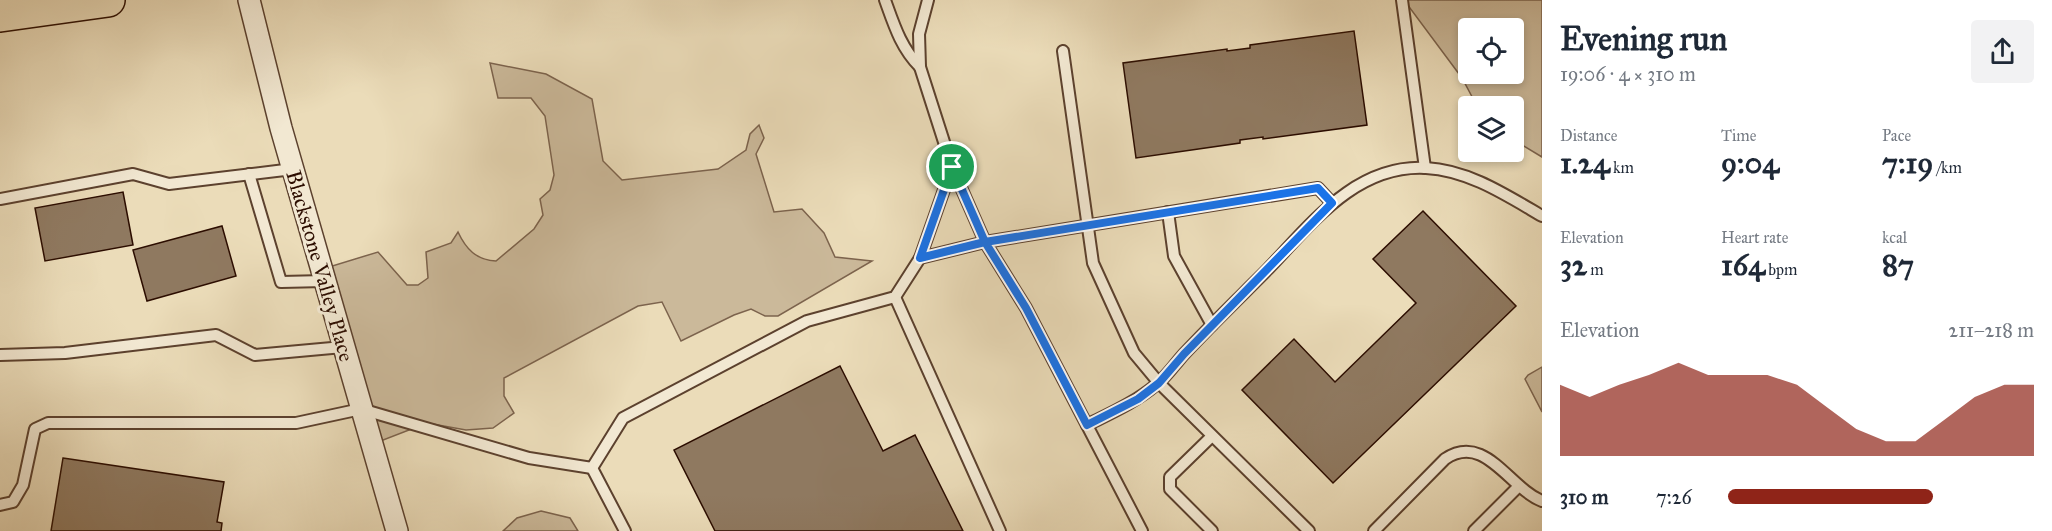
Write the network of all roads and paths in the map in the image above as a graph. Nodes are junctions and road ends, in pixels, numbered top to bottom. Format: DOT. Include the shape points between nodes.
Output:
graph roads {
  1 [pos="108,0"];
  2 [pos="249,0"];
  3 [pos="885,0"];
  4 [pos="928,0"];
  5 [pos="1402,0"];
  6 [pos="0,15"];
  7 [pos="1064,51"];
  8 [pos="920,67"];
  9 [pos="952,167"];
  10 [pos="1425,168"];
  11 [pos="293,170"];
  12 [pos="249,174"];
  13 [pos="0,199"];
  14 [pos="1332,203"];
  15 [pos="1168,212"];
  16 [pos="1542,216"];
  17 [pos="1088,226"];
  18 [pos="985,242"];
  19 [pos="920,258"];
  20 [pos="326,281"];
  21 [pos="895,297"];
  22 [pos="1212,325"];
  23 [pos="344,347"];
  24 [pos="0,355"];
  25 [pos="1159,383"];
  26 [pos="361,409"];
  27 [pos="1087,425"];
  28 [pos="1212,436"];
  29 [pos="592,468"];
  30 [pos="1518,487"];
  31 [pos="1542,501"];
  32 [pos="0,505"];
  33 [pos="397,531"];
  34 [pos="625,531"];
  35 [pos="1000,531"];
  36 [pos="1142,531"];
  37 [pos="1212,531"];
  38 [pos="1309,531"];
  39 [pos="1374,531"];
  40 [pos="1474,531"];
  1 -- 6 [label="main road"];
  2 -- 11 [label="street, Blackstone Valley Place"];
  3 -- 8 [label="lane" via="902,44"];
  4 -- 8 [label="lane" via="919,34"];
  5 -- 10 [label="lane"];
  7 -- 17 [label="lane"];
  8 -- 9 [label="lane"];
  9 -- 18 [label="lane"];
  9 -- 19 [label="lane"];
  10 -- 14 [label="lane" via="1383,173"];
  10 -- 16 [label="lane" via="1478,181"];
  11 -- 12 [label="lane"];
  11 -- 20 [label="street, Blackstone Valley Place"];
  12 -- 13 [label="lane" via="169,184 133,174"];
  12 -- 20 [label="lane" via="281,282"];
  14 -- 15 [label="lane" via="1318,188"];
  14 -- 22 [label="lane"];
  15 -- 17 [label="lane"];
  15 -- 22 [label="lane" via="1174,256"];
  17 -- 18 [label="lane"];
  17 -- 25 [label="lane" via="1093,263 1134,353"];
  18 -- 19 [label="lane"];
  18 -- 27 [label="lane" via="1026,308"];
  19 -- 21 [label="lane"];
  20 -- 23 [label="street, Blackstone Valley Place"];
  21 -- 29 [label="lane" via="807,321 623,418"];
  21 -- 35 [label="lane"];
  22 -- 25 [label="lane"];
  23 -- 24 [label="lane" via="255,355 216,335 64,353"];
  23 -- 26 [label="street, Blackstone Valley Place"];
  25 -- 27 [label="lane" via="1138,399"];
  25 -- 28 [label="lane"];
  26 -- 29 [label="lane" via="529,458"];
  26 -- 32 [label="lane" via="290,423 48,423 35,429 23,485 13,502"];
  26 -- 33 [label="street, Blackstone Valley Place"];
  27 -- 36 [label="lane"];
  28 -- 37 [label="lane" via="1170,477 1170,489"];
  28 -- 38 [label="lane"];
  29 -- 34 [label="lane"];
  30 -- 31 [label="lane"];
  30 -- 39 [label="lane" via="1490,459 1471,452 1454,454"];
  30 -- 40 [label="lane"];
}
